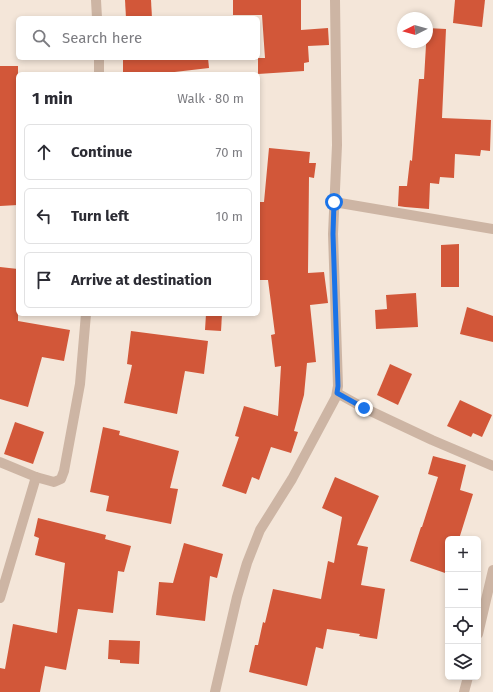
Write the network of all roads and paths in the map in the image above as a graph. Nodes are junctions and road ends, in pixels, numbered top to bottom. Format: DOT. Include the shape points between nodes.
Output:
graph roads {
  1 [pos="96,0"];
  2 [pos="335,0"];
  3 [pos="97,16"];
  4 [pos="99,60"];
  5 [pos="100,72"];
  6 [pos="334,202"];
  7 [pos="493,229"];
  8 [pos="86,316"];
  9 [pos="337,393"];
  10 [pos="0,462"];
  11 [pos="493,466"];
  12 [pos="36,477"];
  13 [pos="493,570"];
  14 [pos="0,598"];
  15 [pos="481,621"];
  16 [pos="467,680"];
  17 [pos="215,692"];
  18 [pos="464,692"];
  1 -- 3 [label="street"];
  2 -- 6 [label="street" via="337,145"];
  4 -- 5 [label="street"];
  6 -- 7 [label="street"];
  6 -- 9 [label="street"];
  8 -- 12 [label="street" via="80,384 64,471 61,478 54,482"];
  9 -- 11 [label="street" via="432,440"];
  9 -- 17 [label="street" via="292,479 260,530 237,597"];
  10 -- 12 [label="street"];
  12 -- 14 [label="street"];
  13 -- 15 [label="street"];
  16 -- 18 [label="street"];
}
